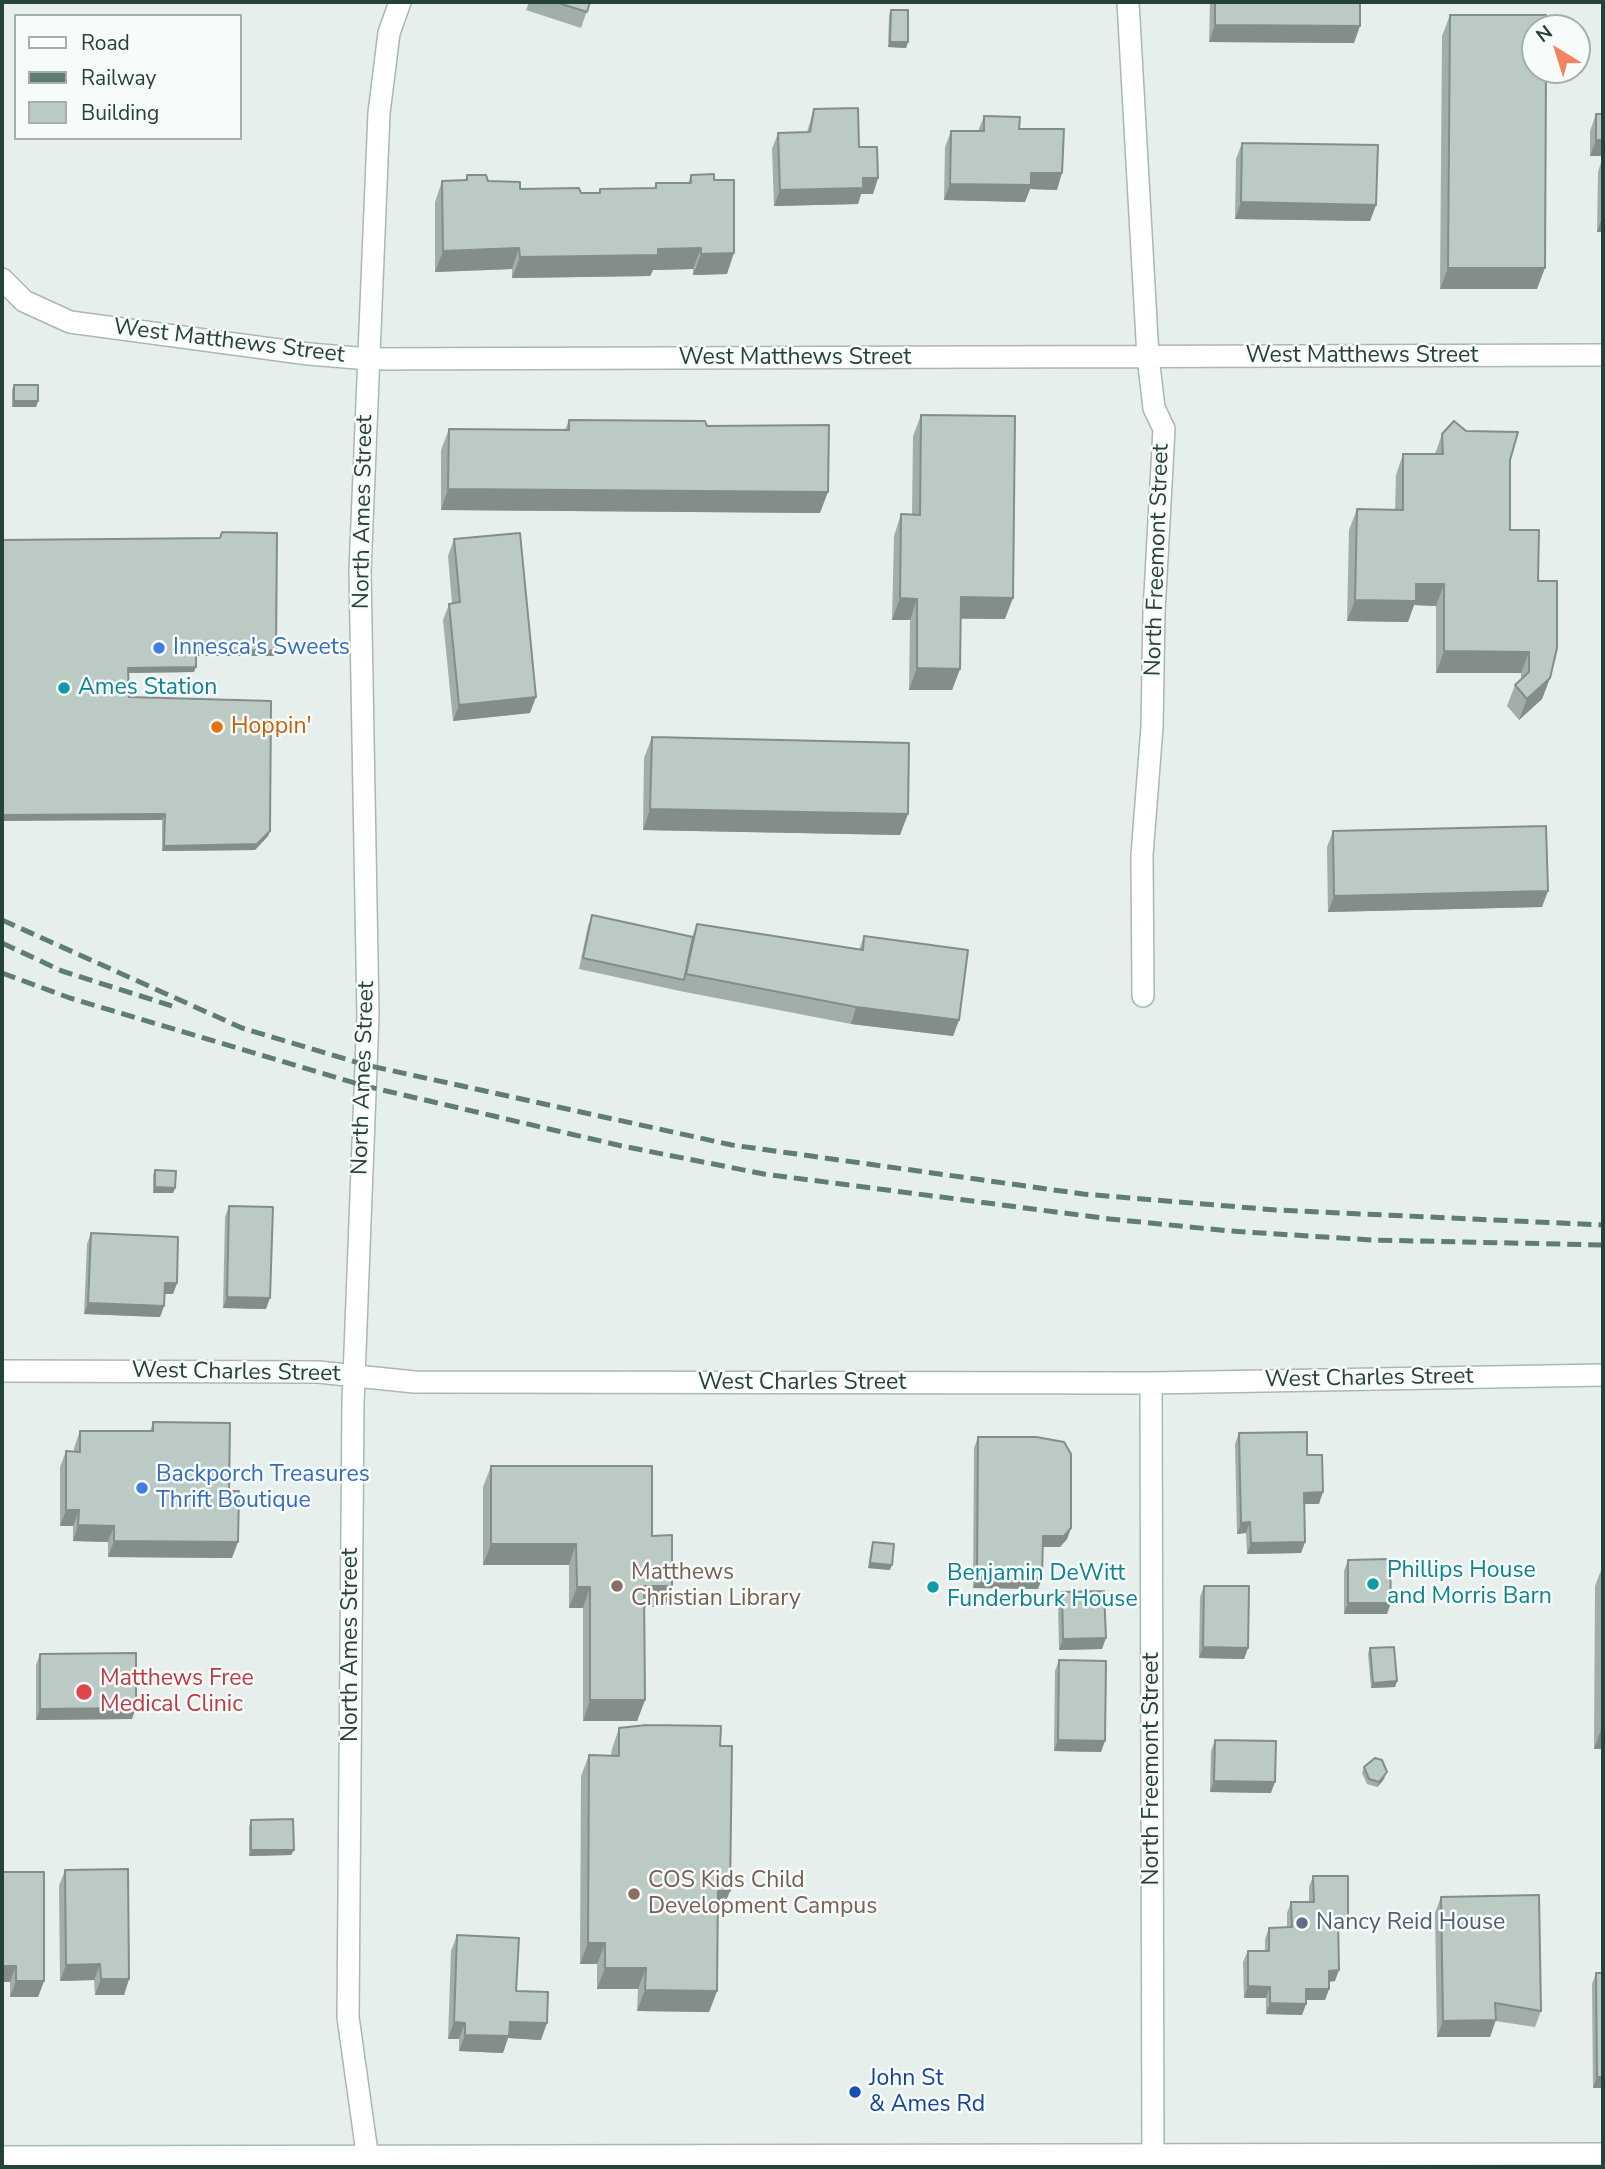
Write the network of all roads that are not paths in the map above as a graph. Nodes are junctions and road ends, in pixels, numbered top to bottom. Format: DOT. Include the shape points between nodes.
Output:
graph roads {
  1 [pos="400,2"];
  2 [pos="1128,2"];
  3 [pos="2,279"];
  4 [pos="1603,355"];
  5 [pos="1148,357"];
  6 [pos="369,359"];
  7 [pos="1143,996"];
  8 [pos="2,1371"];
  9 [pos="354,1375"];
  10 [pos="1603,1375"];
  11 [pos="1151,1383"];
  12 [pos="1603,2154"];
  13 [pos="2,2157"];
  14 [pos="1153,2161"];
  15 [pos="368,2162"];
  1 -- 6 [label="street, North Ames Street" via="389,33 379,113"];
  2 -- 5 [label="street, North Freemont Street"];
  3 -- 6 [label="street, West Matthews Street" via="24,301 70,322"];
  4 -- 5 [label="street, West Matthews Street"];
  5 -- 6 [label="street, West Matthews Street"];
  5 -- 7 [label="street, North Freemont Street" via="1154,408 1164,429 1142,855"];
  6 -- 9 [label="street, North Ames Street" via="360,571 368,1015"];
  8 -- 9 [label="street, West Charles Street"];
  9 -- 11 [label="street, West Charles Street" via="415,1382"];
  9 -- 15 [label="street, North Ames Street" via="348,2017"];
  10 -- 11 [label="street, West Charles Street"];
  11 -- 14 [label="street, North Freemont Street"];
  12 -- 14 [label="street"];
  13 -- 15 [label="street"];
  14 -- 15 [label="street"];
}
